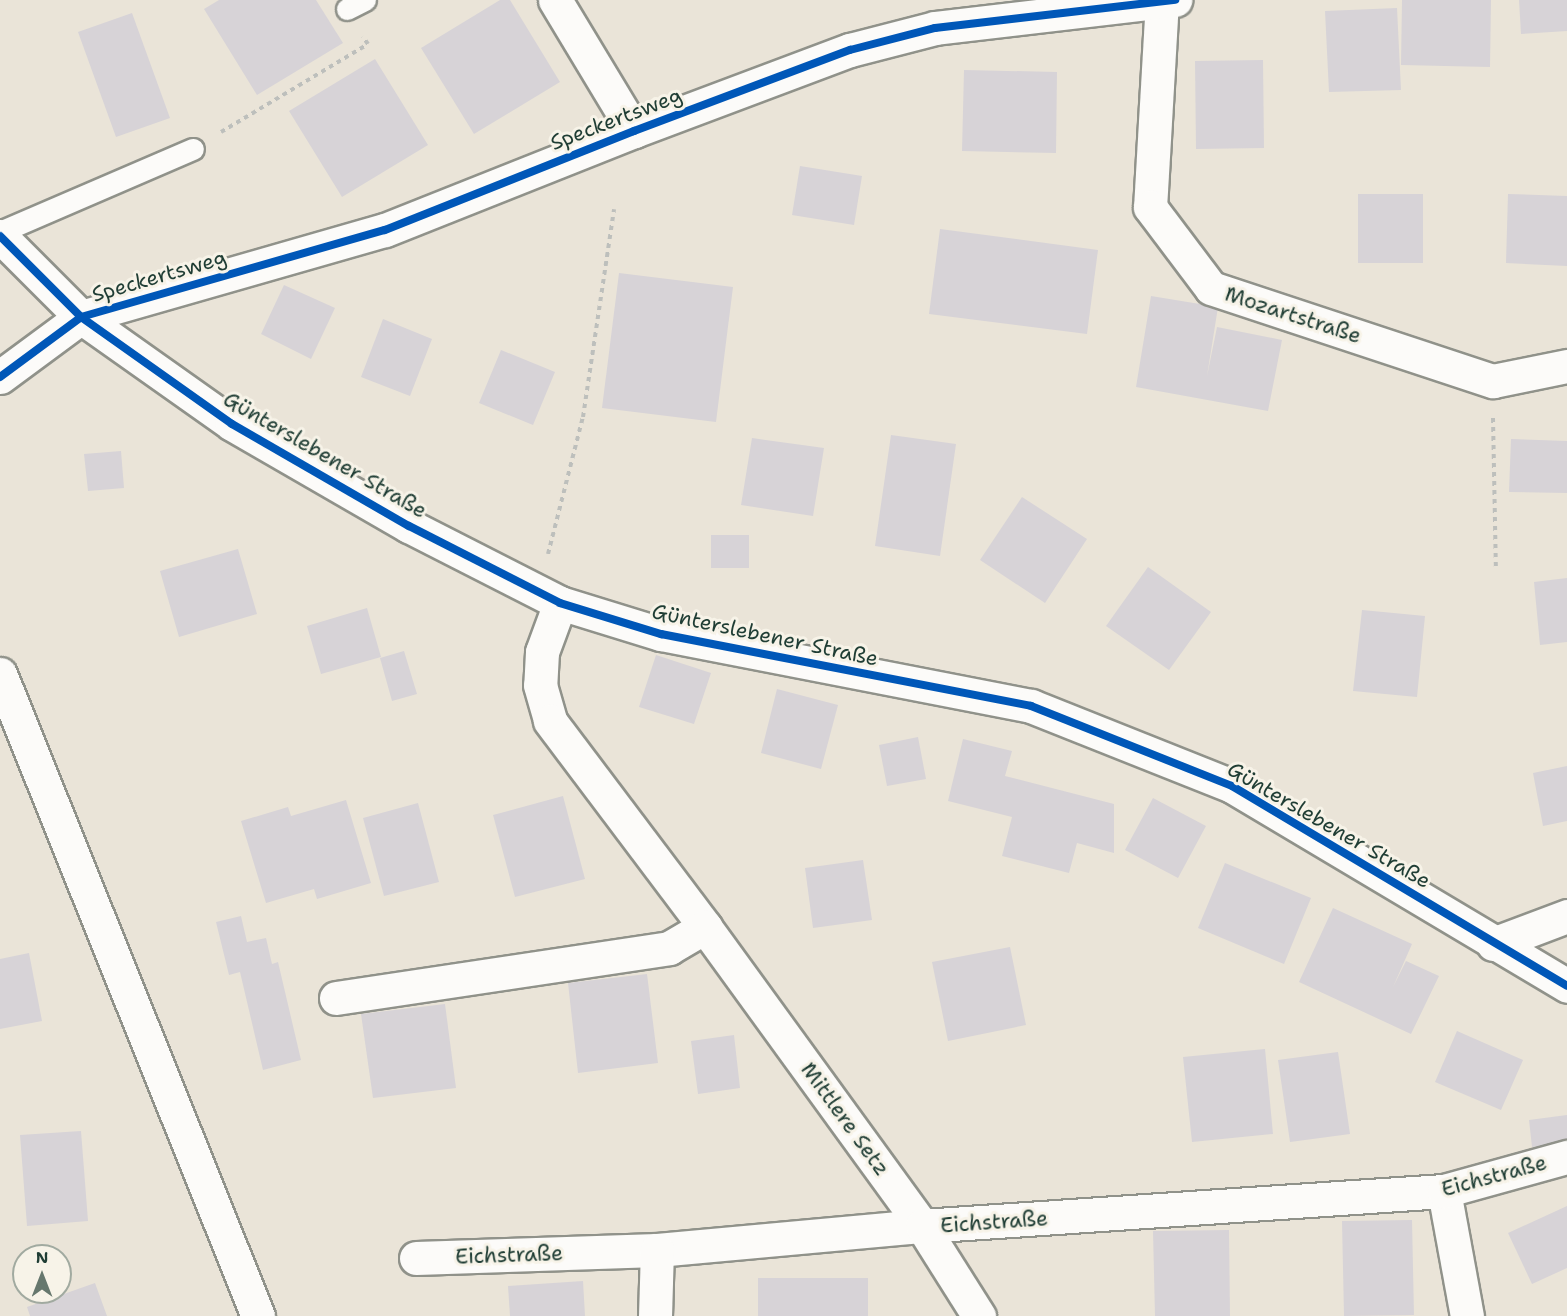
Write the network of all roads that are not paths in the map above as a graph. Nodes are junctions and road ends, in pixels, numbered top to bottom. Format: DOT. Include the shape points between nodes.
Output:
graph roads {
  1 [pos="555,0"];
  2 [pos="1166,0"];
  3 [pos="634,131"];
  4 [pos="193,149"];
  5 [pos="0,234"];
  6 [pos="81,317"];
  7 [pos="1567,366"];
  8 [pos="0,377"];
  9 [pos="560,603"];
  10 [pos="0,674"];
  11 [pos="1567,916"];
  12 [pos="705,927"];
  13 [pos="1493,944"];
  14 [pos="1567,986"];
  15 [pos="336,998"];
  16 [pos="1567,1156"];
  17 [pos="1444,1191"];
  18 [pos="922,1226"];
  19 [pos="657,1250"];
  20 [pos="416,1258"];
  21 [pos="258,1316"];
  22 [pos="655,1316"];
  23 [pos="979,1316"];
  24 [pos="1467,1316"];
  1 -- 3 [label="street"];
  2 -- 3 [label="street, Speckertsweg" via="935,28 850,50"];
  2 -- 7 [label="street, Mozartstraße" via="1150,207 1211,288 1493,381"];
  3 -- 6 [label="street, Speckertsweg" via="386,230"];
  4 -- 5 [label="lane"];
  5 -- 6 [label="street, Günterslebener Straße"];
  6 -- 8 [label="street"];
  6 -- 9 [label="street, Günterslebener Straße" via="232,424 409,526"];
  9 -- 12 [label="street, Mittlere Setz" via="542,652 540,685 550,721"];
  9 -- 13 [label="street, Günterslebener Straße" via="661,634 1030,706 1232,786"];
  10 -- 21 [label="street"];
  11 -- 13 [label="street"];
  12 -- 15 [label="street" via="669,948"];
  12 -- 18 [label="street, Mittlere Setz"];
  13 -- 14 [label="street, Günterslebener Straße"];
  16 -- 17 [label="street, Eichstraße"];
  17 -- 18 [label="street, Eichstraße"];
  17 -- 24 [label="street"];
  18 -- 19 [label="street, Eichstraße"];
  18 -- 23 [label="street, Mittlere Setz"];
  19 -- 20 [label="street, Eichstraße"];
  19 -- 22 [label="street"];
}
